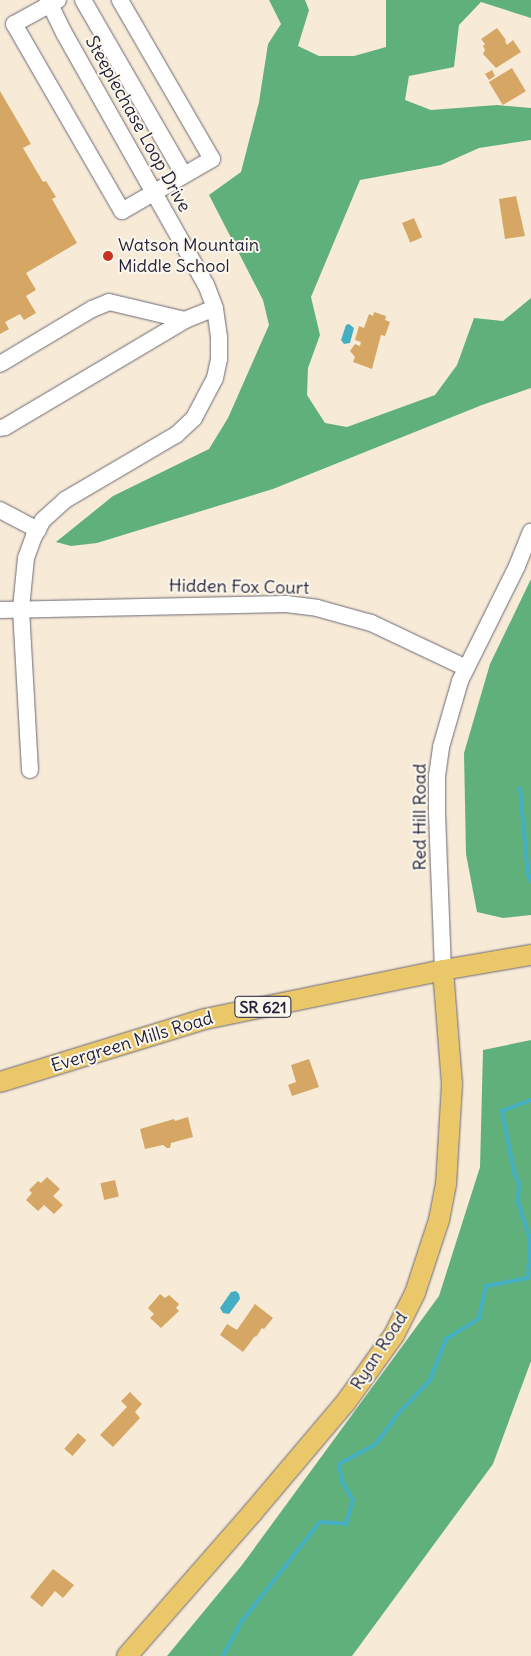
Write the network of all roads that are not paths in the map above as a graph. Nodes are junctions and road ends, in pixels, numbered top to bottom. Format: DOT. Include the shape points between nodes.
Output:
graph roads {
  1 [pos="83,0"];
  2 [pos="120,0"];
  3 [pos="52,2"];
  4 [pos="184,175"];
  5 [pos="153,192"];
  6 [pos="215,308"];
  7 [pos="185,320"];
  8 [pos="0,364"];
  9 [pos="0,428"];
  10 [pos="0,510"];
  11 [pos="38,530"];
  12 [pos="531,532"];
  13 [pos="21,608"];
  14 [pos="0,610"];
  15 [pos="466,668"];
  16 [pos="30,770"];
  17 [pos="531,955"];
  18 [pos="443,970"];
  19 [pos="0,1082"];
  20 [pos="127,1656"];
  1 -- 4 [label="street"];
  2 -- 4 [label="street" via="212,159"];
  3 -- 5 [label="street, Steeplechase Loop Drive"];
  3 -- 5 [label="street" via="14,24 122,211"];
  4 -- 5 [label="street"];
  5 -- 6 [label="street, Steeplechase Loop Drive" via="206,285"];
  6 -- 7 [label="street"];
  6 -- 11 [label="street, Steeplechase Loop Drive" via="219,359 215,378 194,418 176,435 65,500 43,520"];
  7 -- 8 [label="street" via="109,302"];
  7 -- 9 [label="street"];
  10 -- 11 [label="street"];
  11 -- 13 [label="street, Steeplechase Loop Drive" via="26,558"];
  12 -- 15 [label="street, Red Hill Road"];
  13 -- 14 [label="street, Hidden Fox Court"];
  13 -- 15 [label="street, Hidden Fox Court" via="286,604 317,608 371,623"];
  13 -- 16 [label="street, Steeplechase Loop Drive"];
  15 -- 18 [label="street, Red Hill Road" via="447,720 437,776"];
  17 -- 18 [label="main road, Evergreen Mills Road / SR 621"];
  18 -- 19 [label="main road, Evergreen Mills Road / SR 621" via="205,1019"];
  18 -- 20 [label="main road, Ryan Road" via="452,1084 446,1185 439,1220 415,1293 394,1335 346,1402"];
}
